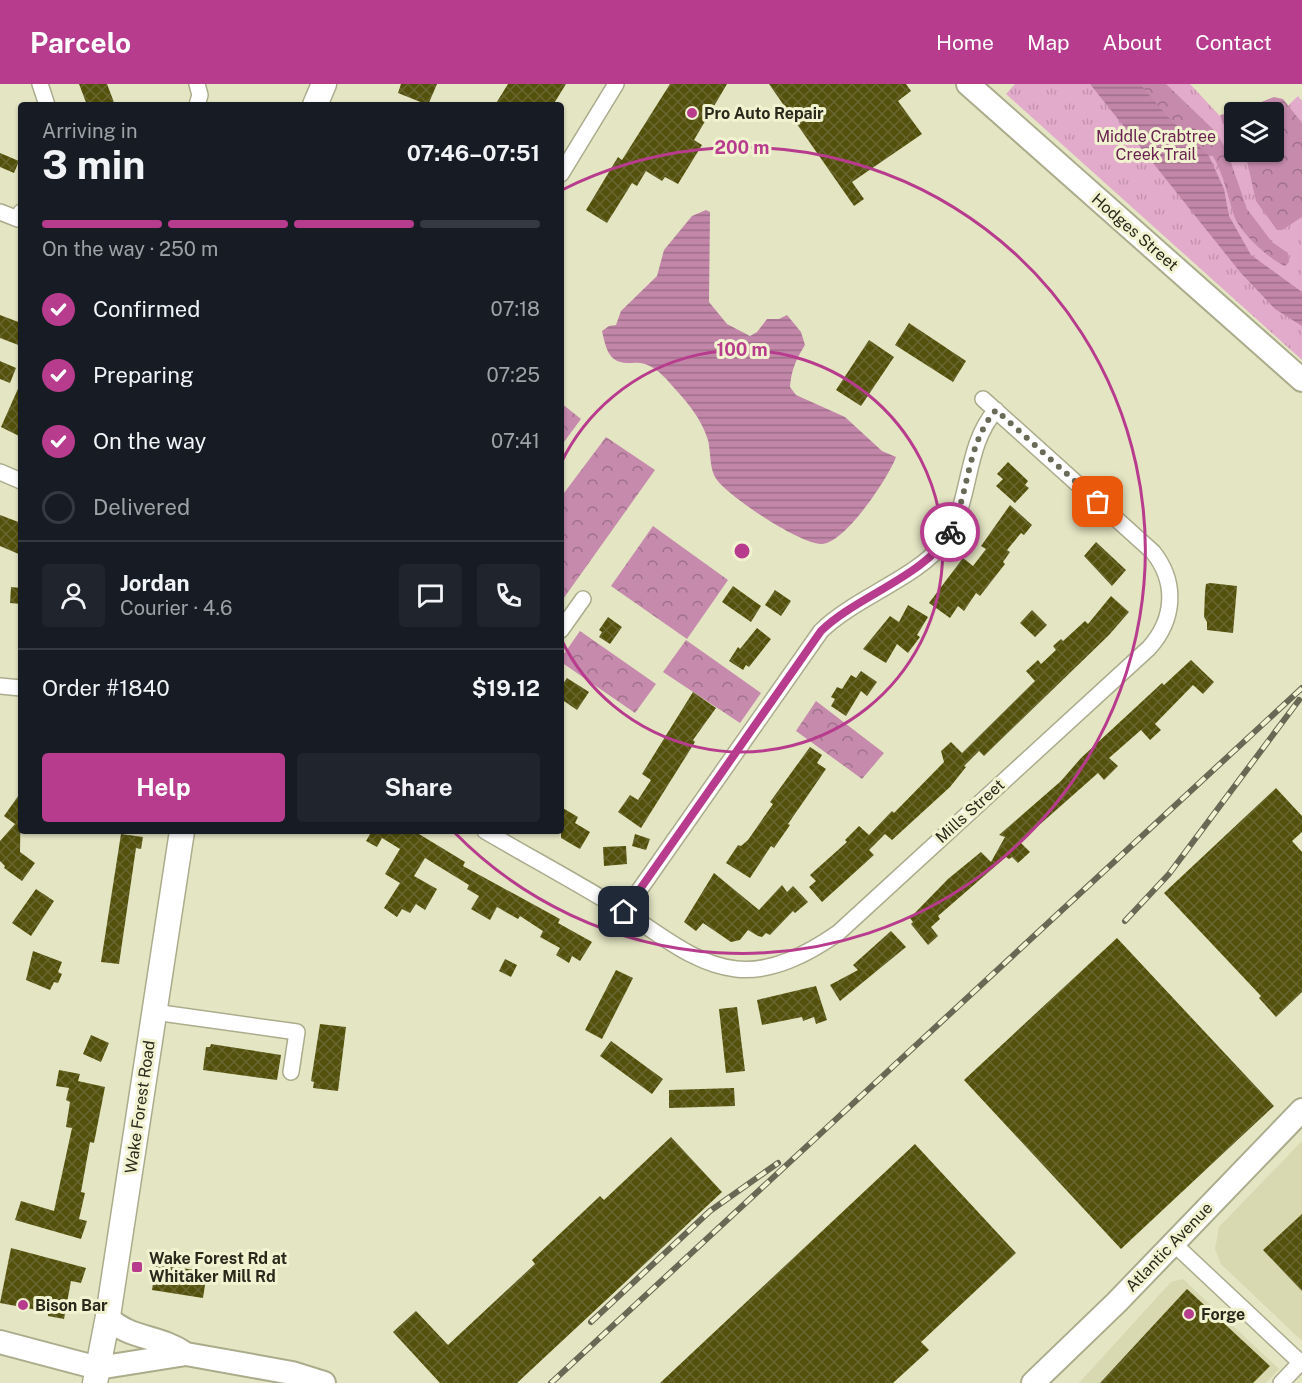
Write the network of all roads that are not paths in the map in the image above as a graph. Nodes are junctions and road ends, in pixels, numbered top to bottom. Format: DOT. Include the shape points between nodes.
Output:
graph roads {
  1 [pos="40,84"];
  2 [pos="197,84"];
  3 [pos="324,84"];
  4 [pos="616,84"];
  5 [pos="968,84"];
  6 [pos="46,102"];
  7 [pos="198,102"];
  8 [pos="316,102"];
  9 [pos="564,169"];
  10 [pos="0,212"];
  11 [pos="18,216"];
  12 [pos="1302,380"];
  13 [pos="983,399"];
  14 [pos="996,410"];
  15 [pos="0,472"];
  16 [pos="18,480"];
  17 [pos="583,599"];
  18 [pos="564,625"];
  19 [pos="0,686"];
  20 [pos="18,688"];
  21 [pos="182,834"];
  22 [pos="490,834"];
  23 [pos="624,912"];
  24 [pos="154,1012"];
  25 [pos="291,1072"];
  26 [pos="1302,1110"];
  27 [pos="1173,1243"];
  28 [pos="108,1318"];
  29 [pos="0,1342"];
  30 [pos="186,1354"];
  31 [pos="1301,1362"];
  32 [pos="97,1376"];
  33 [pos="324,1383"];
  34 [pos="1033,1383"];
  35 [pos="1281,1383"];
  1 -- 6 [label="street"];
  2 -- 7 [label="street"];
  3 -- 8 [label="main road"];
  4 -- 9 [label="street"];
  5 -- 12 [label="main road, Hodges Street"];
  10 -- 11 [label="street"];
  13 -- 14 [label="street, Mills Street"];
  14 -- 23 [label="street" via="979,434 966,491 946,540 920,564 838,615 821,631"];
  14 -- 23 [label="street, Mills Street" via="1144,542 1161,562 1170,600 1158,638 837,933 809,952 759,968 723,966 683,950"];
  15 -- 16 [label="street"];
  17 -- 18 [label="street"];
  19 -- 20 [label="street"];
  21 -- 24 [label="main road, Wake Forest Road"];
  22 -- 23 [label="street, Mills Street"];
  24 -- 25 [label="street" via="297,1032"];
  24 -- 28 [label="main road, Wake Forest Road"];
  26 -- 27 [label="main road, Atlantic Avenue"];
  27 -- 31 [label="street"];
  27 -- 34 [label="main road, Atlantic Avenue"];
  28 -- 30 [label="main road" via="128,1332 170,1343"];
  28 -- 32 [label="main road, Wake Forest Road"];
  29 -- 32 [label="main road"];
  30 -- 32 [label="main road"];
  30 -- 33 [label="main road" via="292,1373"];
  31 -- 35 [label="street"];
}
